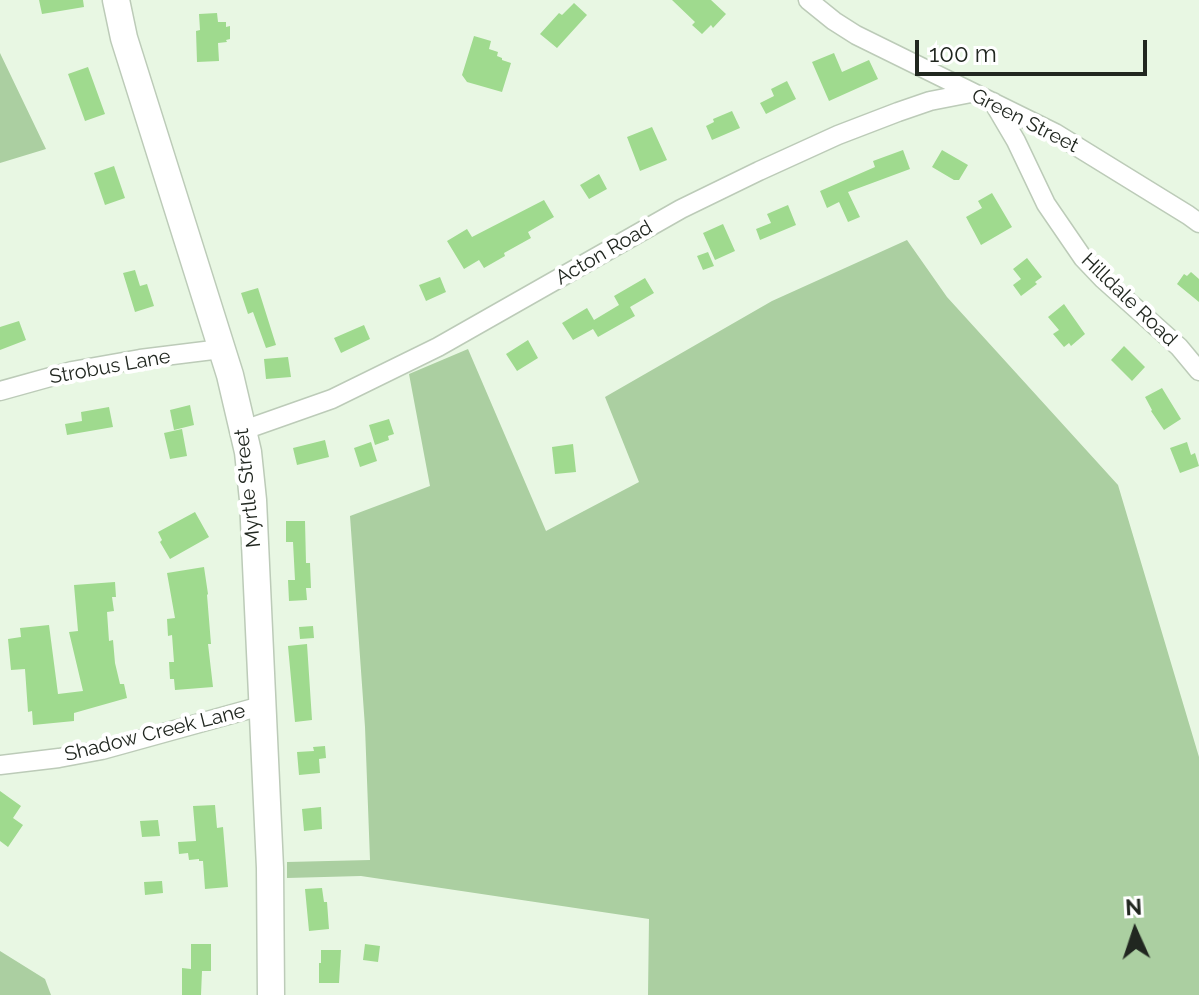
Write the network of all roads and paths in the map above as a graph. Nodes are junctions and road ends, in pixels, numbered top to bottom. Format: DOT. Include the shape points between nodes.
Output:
graph roads {
  1 [pos="116,0"];
  2 [pos="808,0"];
  3 [pos="971,93"];
  4 [pos="993,102"];
  5 [pos="1199,223"];
  6 [pos="221,349"];
  7 [pos="1199,371"];
  8 [pos="0,391"];
  9 [pos="244,430"];
  10 [pos="261,706"];
  11 [pos="0,765"];
  12 [pos="271,995"];
  1 -- 6 [label="street, Myrtle Street"];
  2 -- 3 [label="street, Green Street" via="856,35"];
  3 -- 4 [label="street, Green Street"];
  3 -- 9 [label="street, Acton Road" via="898,112 759,171 681,209 424,354 332,399"];
  4 -- 5 [label="street, Green Street" via="1055,133"];
  4 -- 7 [label="street, Hilldale Road" via="1046,204 1083,258"];
  6 -- 8 [label="street, Strobus Lane" via="72,371"];
  6 -- 9 [label="street, Myrtle Street"];
  9 -- 10 [label="street, Myrtle Street" via="251,476"];
  10 -- 11 [label="street, Shadow Creek Lane" via="102,750"];
  10 -- 12 [label="street, Myrtle Street"];
}
